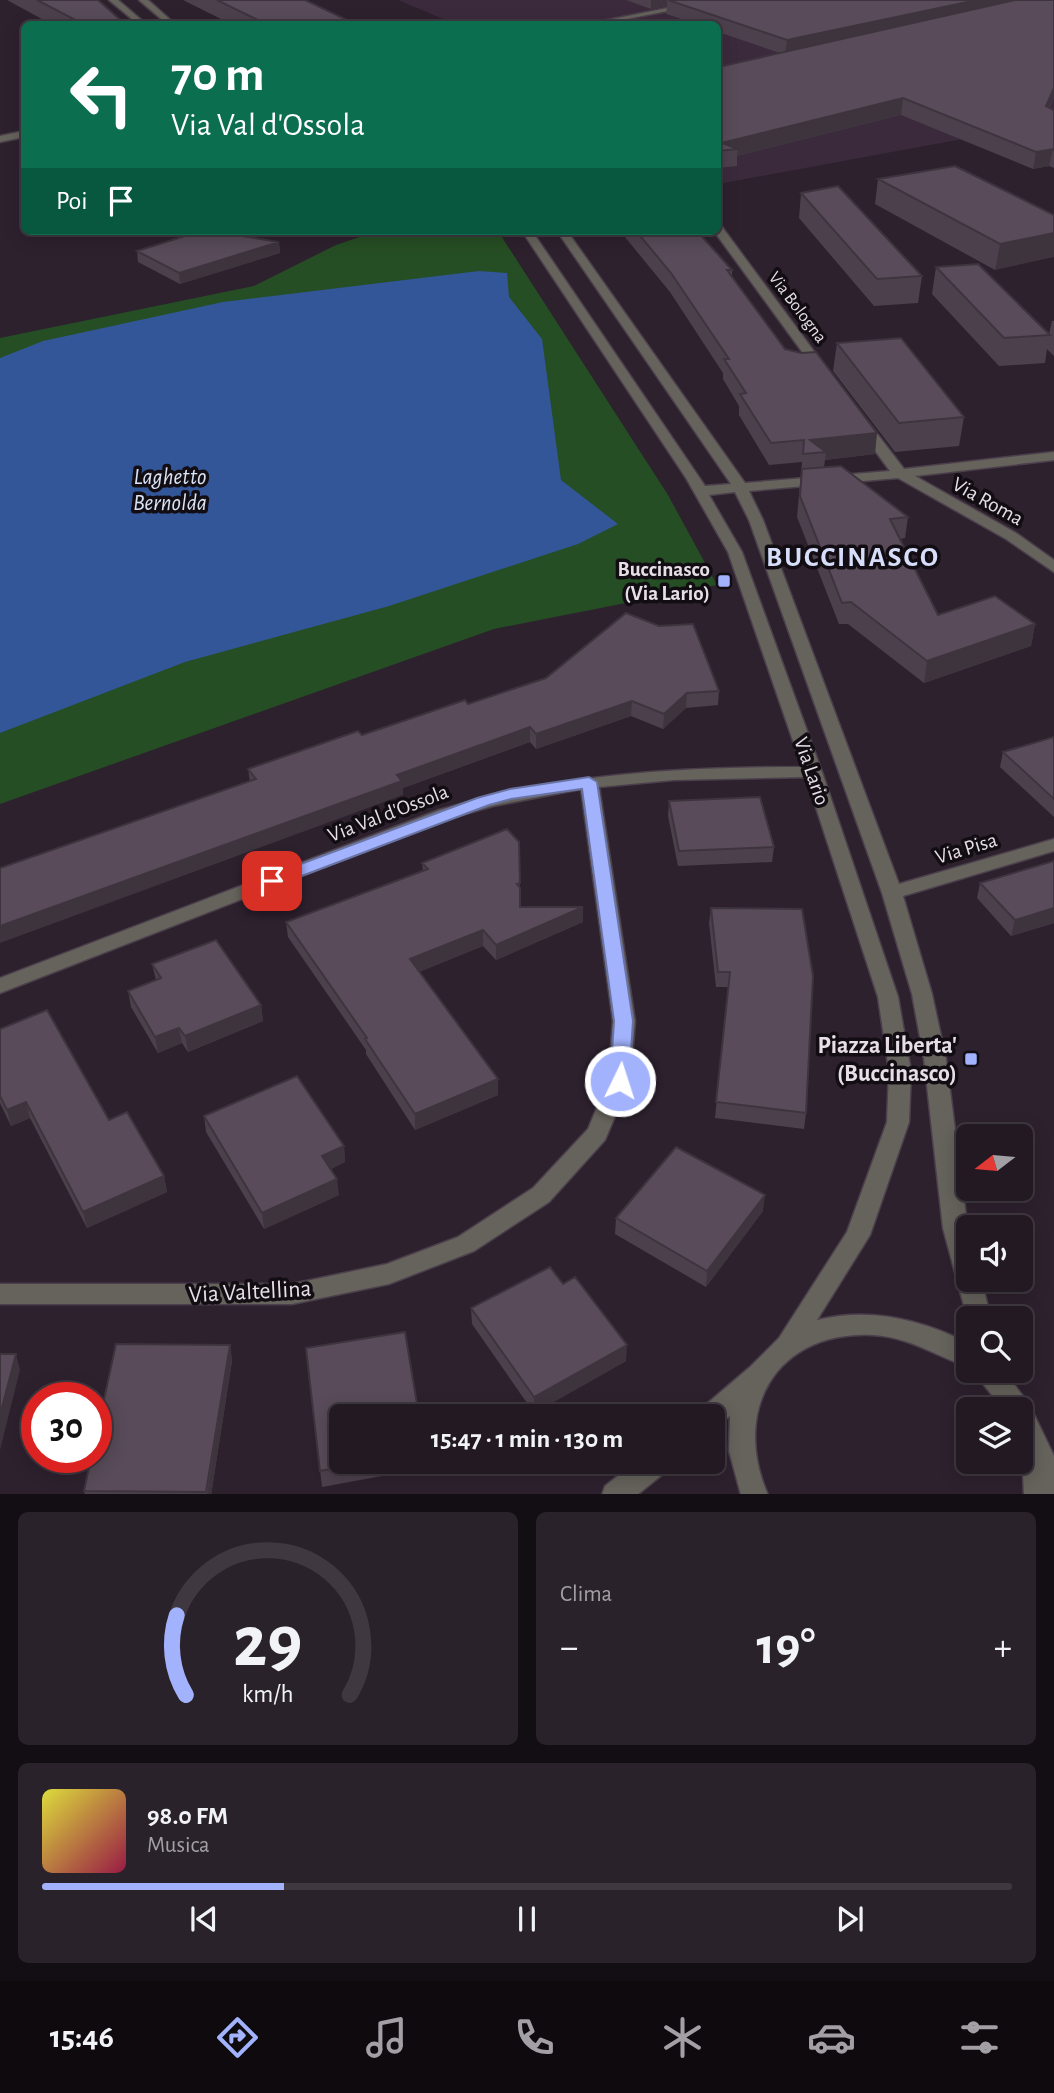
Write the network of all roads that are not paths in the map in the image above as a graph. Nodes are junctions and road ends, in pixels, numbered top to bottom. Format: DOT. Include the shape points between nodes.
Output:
graph roads {
  1 [pos="113,0"];
  2 [pos="143,0"];
  3 [pos="720,0"];
  4 [pos="138,21"];
  5 [pos="168,21"];
  6 [pos="607,21"];
  7 [pos="21,135"];
  8 [pos="0,139"];
  9 [pos="721,233"];
  10 [pos="530,235"];
  11 [pos="565,235"];
  12 [pos="833,385"];
  13 [pos="858,419"];
  14 [pos="1054,456"];
  15 [pos="900,474"];
  16 [pos="741,487"];
  17 [pos="701,491"];
  18 [pos="1054,567"];
  19 [pos="813,772"];
  20 [pos="589,782"];
  21 [pos="1054,845"];
  22 [pos="892,894"];
  23 [pos="0,986"];
  24 [pos="0,1294"];
  25 [pos="976,1306"];
  26 [pos="789,1345"];
  27 [pos="956,1349"];
  28 [pos="766,1365"];
  29 [pos="724,1404"];
  30 [pos="1034,1446"];
  31 [pos="641,1474"];
  32 [pos="1054,1482"];
  33 [pos="615,1494"];
  34 [pos="755,1494"];
  35 [pos="1038,1494"];
  1 -- 4 [label="street"];
  2 -- 5 [label="street"];
  3 -- 6 [label="street"];
  7 -- 8 [label="street"];
  9 -- 12 [label="street, Via Bologna"];
  10 -- 17 [label="street, Via Lario"];
  11 -- 16 [label="street, Via Lario"];
  13 -- 15 [label="street"];
  14 -- 15 [label="street"];
  15 -- 16 [label="street"];
  15 -- 18 [label="street, Via Roma" via="1011,536"];
  16 -- 17 [label="street"];
  16 -- 22 [label="street, Via Lario"];
  17 -- 19 [label="street, Via Lario" via="746,580"];
  19 -- 20 [label="street, Via Val d'Ossola"];
  19 -- 26 [label="street, Via Lario" via="888,997 900,1101 898,1122 858,1235"];
  20 -- 23 [label="street, Via Val d'Ossola" via="510,794 446,814"];
  20 -- 24 [label="street, Via Valtellina" via="624,1021 620,1081 597,1134 541,1195 466,1244 389,1274 292,1294"];
  21 -- 22 [label="street, Via Pisa"];
  22 -- 25 [label="street, Via Lario" via="930,1027 955,1227"];
  26 -- 27 [label="street" via="816,1331 881,1323 914,1329"];
  26 -- 28 [label="street"];
  28 -- 29 [label="street"];
  28 -- 34 [label="street" via="750,1390 742,1418 741,1449"];
  30 -- 32 [label="street"];
  30 -- 35 [label="street"];
  31 -- 33 [label="street"];
}
